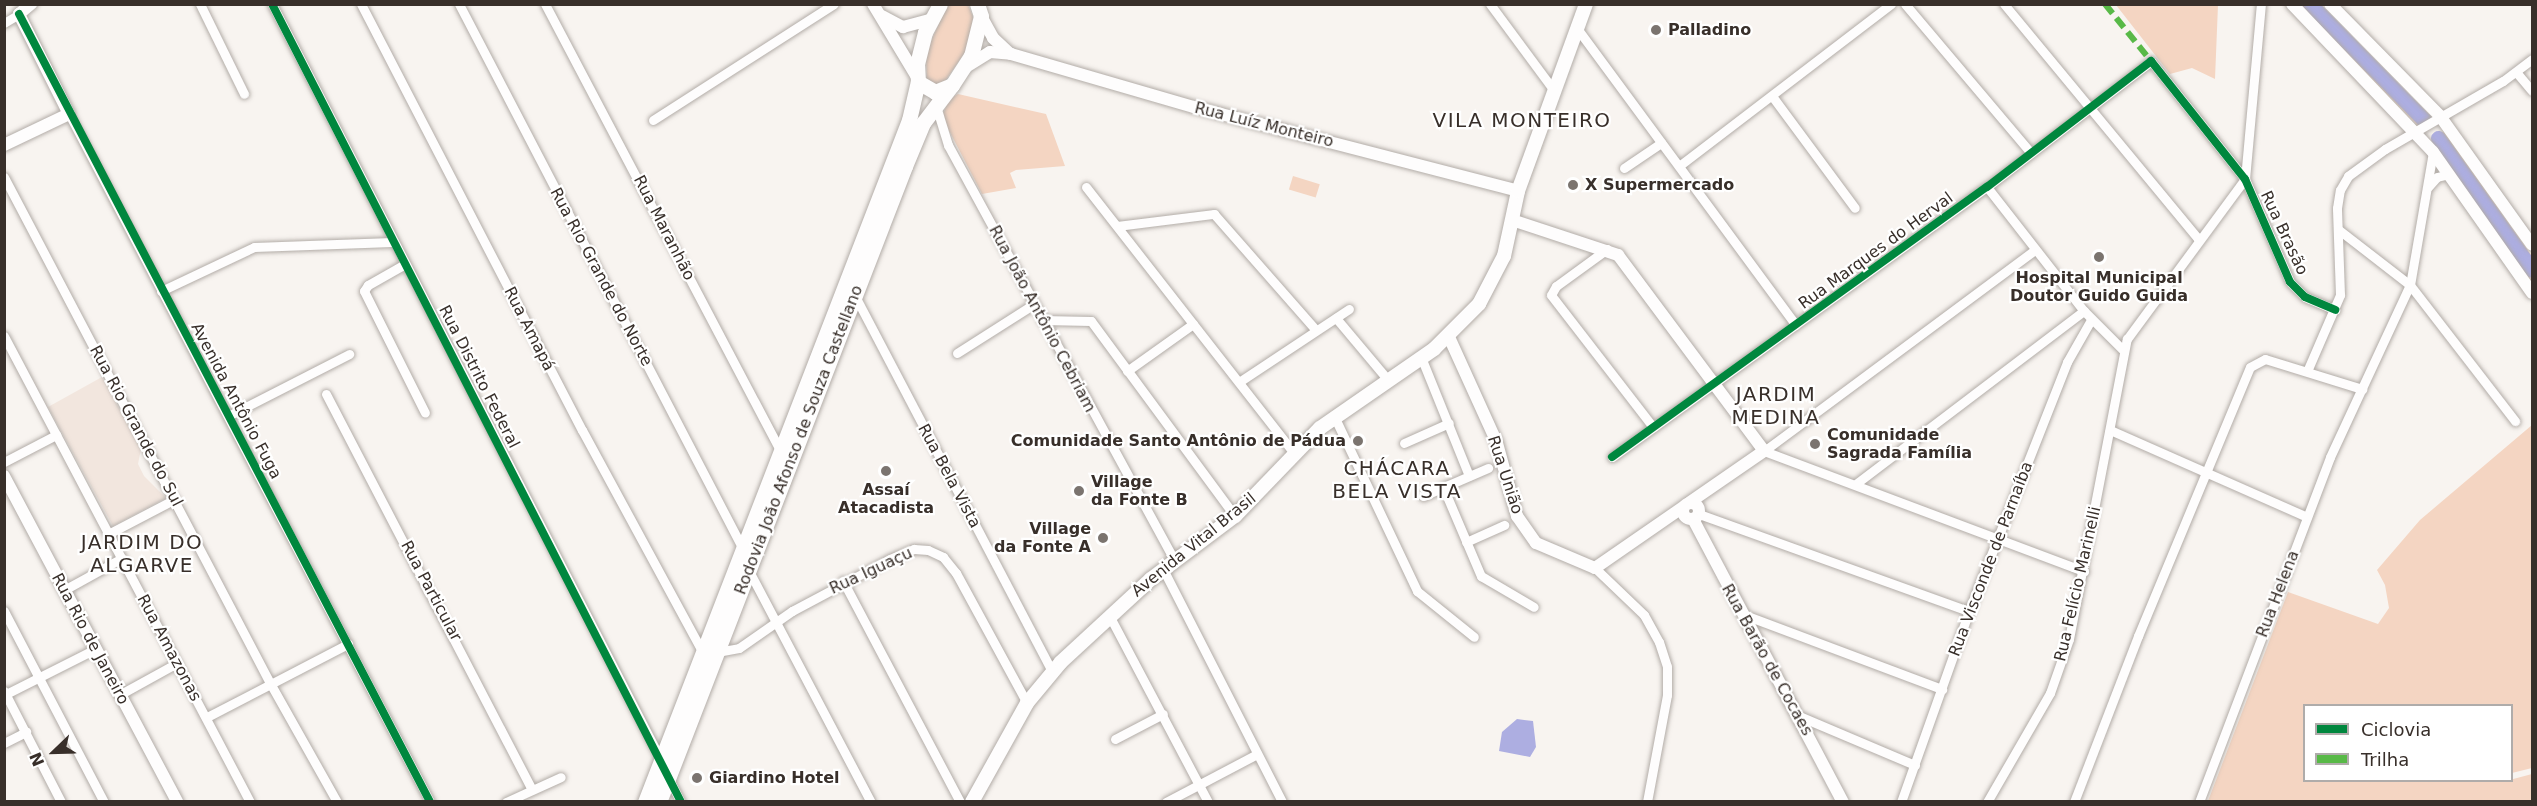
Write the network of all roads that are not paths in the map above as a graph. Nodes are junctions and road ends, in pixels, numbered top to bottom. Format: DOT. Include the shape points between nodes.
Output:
graph roads {
  1 [pos="31,4"];
  2 [pos="200,4"];
  3 [pos="272,4"];
  4 [pos="361,4"];
  5 [pos="459,4"];
  6 [pos="545,4"];
  7 [pos="834,4"];
  8 [pos="940,4"];
  9 [pos="1490,4"];
  10 [pos="1586,4"];
  11 [pos="1891,4"];
  12 [pos="1905,4"];
  13 [pos="2004,4"];
  14 [pos="2261,4"];
  15 [pos="2292,4"];
  16 [pos="2330,4"];
  17 [pos="876,9"];
  18 [pos="979,9"];
  19 [pos="19,14"];
  20 [pos="932,18"];
  21 [pos="4,23"];
  22 [pos="1579,31"];
  23 [pos="1011,54"];
  24 [pos="2532,59"];
  25 [pos="963,70"];
  26 [pos="2517,73"];
  27 [pos="918,79"];
  28 [pos="952,85"];
  29 [pos="1552,89"];
  30 [pos="2532,90"];
  31 [pos="244,94"];
  32 [pos="1772,96"];
  33 [pos="936,106"];
  34 [pos="2088,110"];
  35 [pos="69,114"];
  36 [pos="2440,116"];
  37 [pos="653,120"];
  38 [pos="2416,132"];
  39 [pos="1661,143"];
  40 [pos="4,145"];
  41 [pos="2433,152"];
  42 [pos="2031,153"];
  43 [pos="1679,166"];
  44 [pos="1624,168"];
  45 [pos="2449,174"];
  46 [pos="4,177"];
  47 [pos="2245,179"];
  48 [pos="1086,187"];
  49 [pos="1987,187"];
  50 [pos="2428,187"];
  51 [pos="1518,191"];
  52 [pos="1855,208"];
  53 [pos="1512,220"];
  54 [pos="1117,226"];
  55 [pos="2338,230"];
  56 [pos="2199,240"];
  57 [pos="392,242"];
  58 [pos="2532,245"];
  59 [pos="1607,249"];
  60 [pos="2035,250"];
  61 [pos="405,264"];
  62 [pos="2410,285"];
  63 [pos="850,288"];
  64 [pos="161,291"];
  65 [pos="2532,293"];
  66 [pos="1034,304"];
  67 [pos="1349,309"];
  68 [pos="2335,310"];
  69 [pos="2084,311"];
  70 [pos="1336,318"];
  71 [pos="1042,320"];
  72 [pos="2091,320"];
  73 [pos="1193,324"];
  74 [pos="1797,326"];
  75 [pos="1316,330"];
  76 [pos="4,336"];
  77 [pos="1449,337"];
  78 [pos="2123,350"];
  79 [pos="957,353"];
  80 [pos="349,354"];
  81 [pos="1421,357"];
  82 [pos="2308,369"];
  83 [pos="1127,371"];
  84 [pos="1388,380"];
  85 [pos="1239,382"];
  86 [pos="1716,385"];
  87 [pos="2362,389"];
  88 [pos="326,394"];
  89 [pos="425,413"];
  90 [pos="230,415"];
  91 [pos="1334,416"];
  92 [pos="2515,421"];
  93 [pos="1449,423"];
  94 [pos="1653,427"];
  95 [pos="2110,430"];
  96 [pos="56,435"];
  97 [pos="1404,443"];
  98 [pos="1764,451"];
  99 [pos="781,452"];
  100 [pos="1294,453"];
  101 [pos="1612,457"];
  102 [pos="4,462"];
  103 [pos="1488,468"];
  104 [pos="2206,471"];
  105 [pos="4,476"];
  106 [pos="1469,476"];
  107 [pos="1857,483"];
  108 [pos="1443,487"];
  109 [pos="1423,496"];
  110 [pos="175,499"];
  111 [pos="1692,512"];
  112 [pos="1236,516"];
  113 [pos="2307,517"];
  114 [pos="1504,525"];
  115 [pos="110,533"];
  116 [pos="2000,538"];
  117 [pos="1466,542"];
  118 [pos="743,549"];
  119 [pos="122,558"];
  120 [pos="1174,560"];
  121 [pos="1595,568"];
  122 [pos="1163,569"];
  123 [pos="749,571"];
  124 [pos="2084,571"];
  125 [pos="843,582"];
  126 [pos="64,590"];
  127 [pos="1534,607"];
  128 [pos="4,611"];
  129 [pos="1969,611"];
  130 [pos="1740,613"];
  131 [pos="1110,617"];
  132 [pos="778,621"];
  133 [pos="1474,637"];
  134 [pos="348,644"];
  135 [pos="95,649"];
  136 [pos="710,651"];
  137 [pos="177,663"];
  138 [pos="1052,672"];
  139 [pos="39,677"];
  140 [pos="270,683"];
  141 [pos="1942,689"];
  142 [pos="5,692"];
  143 [pos="119,695"];
  144 [pos="1027,703"];
  145 [pos="1163,714"];
  146 [pos="1799,716"];
  147 [pos="207,717"];
  148 [pos="26,732"];
  149 [pos="1115,739"];
  150 [pos="4,743"];
  151 [pos="1257,754"];
  152 [pos="661,761"];
  153 [pos="1915,765"];
  154 [pos="561,777"];
  155 [pos="668,777"];
  156 [pos="1200,784"];
  157 [pos="532,790"];
  158 [pos="62,801"];
  159 [pos="104,801"];
  160 [pos="177,801"];
  161 [pos="250,801"];
  162 [pos="337,801"];
  163 [pos="430,801"];
  164 [pos="506,801"];
  165 [pos="645,801"];
  166 [pos="659,801"];
  167 [pos="681,801"];
  168 [pos="870,801"];
  169 [pos="960,801"];
  170 [pos="972,801"];
  171 [pos="1166,801"];
  172 [pos="1209,801"];
  173 [pos="1282,801"];
  174 [pos="1647,801"];
  175 [pos="1843,801"];
  176 [pos="1901,801"];
  177 [pos="1987,801"];
  178 [pos="2074,801"];
  179 [pos="2199,801"];
  1 -- 19 [label="street"];
  2 -- 31 [label="street"];
  3 -- 57 [label="street, Rua Distrito Federal"];
  4 -- 136 [label="street, Rua Amapá" via="582,430"];
  5 -- 118 [label="street, Rua Rio Grande do Norte"];
  6 -- 99 [label="street, Rua Maranhão"];
  7 -- 37 [label="street"];
  8 -- 20 [label="main road, Rodovia João Afonso de Souza Castellano"];
  9 -- 29 [label="street"];
  10 -- 22 [label="main road, Avenida Vital Brasil"];
  11 -- 32 [label="street"];
  12 -- 42 [label="street"];
  13 -- 34 [label="street"];
  14 -- 47 [label="street"];
  15 -- 38 [label="street"];
  16 -- 36 [label="street"];
  17 -- 20 [label="street" via="903,27"];
  17 -- 27 [label="street"];
  18 -- 23 [label="street, Rua Luíz Monteiro" via="993,38"];
  18 -- 25 [label="main road, Rodovia João Afonso de Souza Castellano" via="976,43"];
  19 -- 21 [label="street"];
  19 -- 35 [label="street, Avenida Antônio Fuga" via="64,94"];
  20 -- 27 [label="main road, Rodovia João Afonso de Souza Castellano" via="920,46"];
  22 -- 29 [label="main road, Avenida Vital Brasil"];
  22 -- 39 [label="street"];
  23 -- 25 [label="street, Rua Luíz Monteiro" via="983,55"];
  23 -- 51 [label="street, Rua Luíz Monteiro" via="1194,107"];
  24 -- 26 [label="street"];
  25 -- 28 [label="main road, Rodovia João Afonso de Souza Castellano"];
  26 -- 30 [label="street"];
  26 -- 36 [label="street"];
  27 -- 28 [label="main road" via="935,92"];
  27 -- 63 [label="main road, Rodovia João Afonso de Souza Castellano" via="909,120"];
  28 -- 33 [label="main road, Rodovia João Afonso de Souza Castellano"];
  29 -- 51 [label="main road, Avenida Vital Brasil"];
  32 -- 43 [label="street"];
  32 -- 52 [label="street"];
  33 -- 63 [label="main road, Rodovia João Afonso de Souza Castellano" via="913,147"];
  33 -- 66 [label="street, Rua João Antônio Cebriam" via="948,145"];
  34 -- 42 [label="street, Rua Marques do Herval"];
  34 -- 47 [label="street, Rua Marques do Herval" via="2151,61"];
  34 -- 56 [label="street"];
  35 -- 40 [label="street"];
  35 -- 64 [label="street, Avenida Antônio Fuga"];
  36 -- 38 [label="street"];
  36 -- 58 [label="street"];
  38 -- 41 [label="street"];
  38 -- 55 [label="street" via="2348,176 2340,190"];
  39 -- 43 [label="street"];
  39 -- 44 [label="street"];
  41 -- 45 [label="street"];
  41 -- 50 [label="street, Rua Helena"];
  42 -- 49 [label="street, Rua Marques do Herval"];
  43 -- 74 [label="street"];
  45 -- 50 [label="street" via="2437,177"];
  45 -- 65 [label="street"];
  46 -- 110 [label="street, Rua Rio Grande do Sul"];
  47 -- 56 [label="street, Rua Felício Marinelli"];
  47 -- 68 [label="street, Rua Brasão" via="2290,282 2305,297"];
  48 -- 54 [label="street"];
  49 -- 60 [label="street"];
  49 -- 74 [label="street, Rua Marques do Herval"];
  50 -- 62 [label="street, Rua Helena"];
  51 -- 53 [label="main road, Avenida Vital Brasil"];
  53 -- 59 [label="street"];
  53 -- 77 [label="main road, Avenida Vital Brasil" via="1494,281"];
  54 -- 73 [label="street"];
  54 -- 75 [label="street" via="1214,214"];
  55 -- 62 [label="street"];
  55 -- 68 [label="street" via="2342,281"];
  56 -- 78 [label="street, Rua Felício Marinelli" via="2133,329"];
  57 -- 61 [label="street, Rua Distrito Federal"];
  57 -- 64 [label="street" via="254,247"];
  59 -- 86 [label="street" via="1625,261"];
  59 -- 94 [label="street" via="1556,286 1551,295"];
  60 -- 69 [label="street"];
  60 -- 98 [label="street"];
  61 -- 89 [label="street" via="364,291"];
  61 -- 152 [label="street, Rua Distrito Federal"];
  62 -- 87 [label="street, Rua Helena"];
  62 -- 92 [label="street"];
  63 -- 99 [label="main road, Rodovia João Afonso de Souza Castellano"];
  63 -- 123 [label="main road, Rodovia João Afonso de Souza Castellano"];
  63 -- 138 [label="street, Rua Bela Vista"];
  64 -- 90 [label="street, Avenida Antônio Fuga"];
  66 -- 71 [label="street, Rua João Antônio Cebriam"];
  66 -- 79 [label="street"];
  67 -- 70 [label="street"];
  68 -- 82 [label="street"];
  69 -- 72 [label="street"];
  69 -- 107 [label="street"];
  70 -- 75 [label="street"];
  70 -- 84 [label="street"];
  71 -- 83 [label="street" via="1091,321"];
  71 -- 120 [label="street, Rua João Antônio Cebriam"];
  72 -- 78 [label="street"];
  72 -- 116 [label="street, Rua Visconde de Parnaíba" via="2067,362"];
  73 -- 83 [label="street"];
  73 -- 85 [label="street"];
  74 -- 86 [label="street, Rua Marques do Herval"];
  75 -- 85 [label="street"];
  76 -- 96 [label="street, Rua Amazonas"];
  77 -- 81 [label="main road, Avenida Vital Brasil"];
  77 -- 121 [label="street, Rua União" via="1497,443 1526,532 1551,551"];
  78 -- 95 [label="street, Rua Felício Marinelli"];
  80 -- 90 [label="street"];
  81 -- 84 [label="main road, Avenida Vital Brasil"];
  81 -- 93 [label="street"];
  82 -- 87 [label="street"];
  82 -- 104 [label="street" via="2265,359 2254,363"];
  83 -- 112 [label="street"];
  84 -- 91 [label="main road, Avenida Vital Brasil"];
  85 -- 100 [label="street"];
  86 -- 94 [label="street, Rua Marques do Herval"];
  86 -- 98 [label="street"];
  87 -- 113 [label="street, Rua Helena"];
  88 -- 157 [label="street, Rua Particular"];
  90 -- 134 [label="street, Avenida Antônio Fuga"];
  91 -- 100 [label="main road, Avenida Vital Brasil"];
  91 -- 133 [label="street" via="1417,591"];
  93 -- 97 [label="street"];
  93 -- 106 [label="street"];
  94 -- 101 [label="street, Rua Marques do Herval"];
  95 -- 104 [label="street"];
  95 -- 124 [label="street, Rua Felício Marinelli"];
  96 -- 102 [label="street"];
  96 -- 115 [label="street, Rua Amazonas"];
  98 -- 107 [label="street"];
  98 -- 111 [label="street" via="1711,490"];
  99 -- 118 [label="main road, Rodovia João Afonso de Souza Castellano"];
  100 -- 112 [label="main road, Avenida Vital Brasil"];
  103 -- 106 [label="street"];
  104 -- 113 [label="street"];
  104 -- 178 [label="street"];
  105 -- 126 [label="street, Rua Rio de Janeiro"];
  106 -- 108 [label="street"];
  107 -- 116 [label="street"];
  108 -- 109 [label="street"];
  108 -- 117 [label="street"];
  110 -- 115 [label="street"];
  110 -- 140 [label="street, Rua Rio Grande do Sul"];
  111 -- 121 [label="street" via="1665,521"];
  111 -- 129 [label="street"];
  111 -- 130 [label="street, Rua Barão de Cocaes"];
  112 -- 120 [label="main road, Avenida Vital Brasil"];
  113 -- 179 [label="street, Rua Helena"];
  114 -- 117 [label="street"];
  115 -- 119 [label="street, Rua Amazonas"];
  116 -- 124 [label="street"];
  116 -- 129 [label="street, Rua Visconde de Parnaíba"];
  117 -- 127 [label="street" via="1481,576"];
  118 -- 136 [label="main road, Rodovia João Afonso de Souza Castellano"];
  119 -- 126 [label="street"];
  119 -- 137 [label="street, Rua Amazonas"];
  120 -- 122 [label="main road, Avenida Vital Brasil"];
  121 -- 174 [label="street, Rua União" via="1644,615 1667,667 1667,695"];
  122 -- 131 [label="main road, Avenida Vital Brasil"];
  122 -- 151 [label="street"];
  123 -- 132 [label="street"];
  123 -- 136 [label="main road, Rodovia João Afonso de Souza Castellano"];
  124 -- 177 [label="street, Rua Felício Marinelli" via="2069,639 2050,693"];
  125 -- 132 [label="street, Rua Iguaçu"];
  125 -- 144 [label="street, Rua Iguaçu" via="906,551 936,552 956,573"];
  125 -- 169 [label="street"];
  126 -- 135 [label="street, Rua Rio de Janeiro"];
  128 -- 139 [label="street"];
  129 -- 141 [label="street, Rua Visconde de Parnaíba"];
  130 -- 141 [label="street"];
  130 -- 146 [label="street, Rua Barão de Cocaes"];
  131 -- 138 [label="main road, Avenida Vital Brasil"];
  131 -- 145 [label="street"];
  132 -- 136 [label="street, Rua Iguaçu" via="739,648"];
  132 -- 168 [label="street"];
  134 -- 140 [label="street"];
  134 -- 163 [label="street, Avenida Antônio Fuga"];
  135 -- 139 [label="street"];
  135 -- 143 [label="street, Rua Rio de Janeiro"];
  136 -- 152 [label="main road, Rodovia João Afonso de Souza Castellano"];
  136 -- 155 [label="main road, Rodovia João Afonso de Souza Castellano"];
  137 -- 143 [label="street"];
  137 -- 147 [label="street, Rua Amazonas"];
  138 -- 144 [label="main road, Avenida Vital Brasil"];
  139 -- 142 [label="street"];
  139 -- 159 [label="street"];
  140 -- 147 [label="street"];
  140 -- 162 [label="street, Rua Rio Grande do Sul"];
  141 -- 153 [label="street, Rua Visconde de Parnaíba"];
  142 -- 148 [label="street"];
  143 -- 160 [label="street, Rua Rio de Janeiro"];
  144 -- 170 [label="main road, Avenida Vital Brasil"];
  145 -- 149 [label="street"];
  145 -- 156 [label="street"];
  146 -- 153 [label="street"];
  146 -- 175 [label="street, Rua Barão de Cocaes"];
  147 -- 161 [label="street, Rua Amazonas"];
  148 -- 150 [label="street"];
  148 -- 158 [label="street"];
  151 -- 156 [label="street"];
  151 -- 173 [label="street"];
  152 -- 155 [label="street, Rua Distrito Federal"];
  152 -- 165 [label="main road, Rodovia João Afonso de Souza Castellano"];
  153 -- 176 [label="street, Rua Visconde de Parnaíba"];
  154 -- 157 [label="street"];
  155 -- 166 [label="main road, Rodovia João Afonso de Souza Castellano"];
  155 -- 167 [label="street, Rua Distrito Federal"];
  156 -- 171 [label="street"];
  156 -- 172 [label="street"];
  157 -- 164 [label="street"];
}
